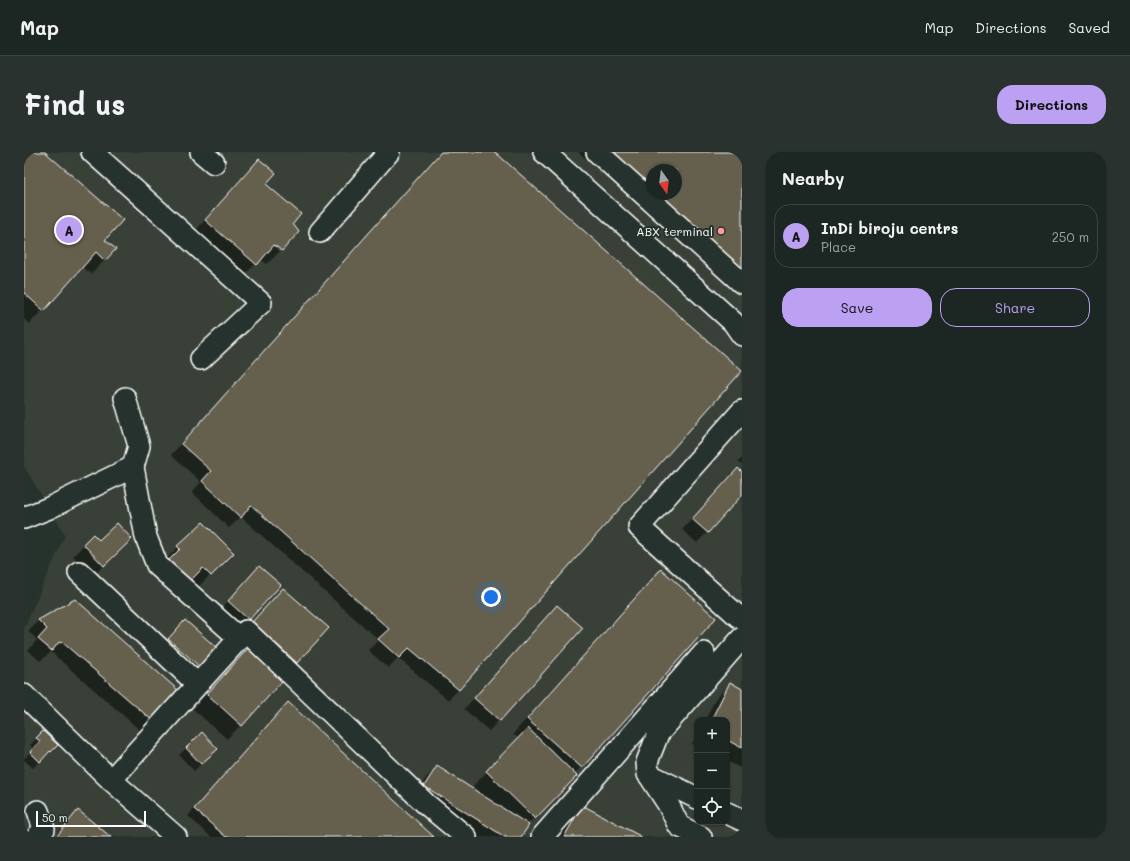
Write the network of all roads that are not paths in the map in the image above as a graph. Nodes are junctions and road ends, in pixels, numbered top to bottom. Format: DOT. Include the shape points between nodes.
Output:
graph roads {
  1 [pos="92,152"];
  2 [pos="389,152"];
  3 [pos="544,152"];
  4 [pos="597,152"];
  5 [pos="320,232"];
  6 [pos="742,283"];
  7 [pos="742,335"];
  8 [pos="201,359"];
  9 [pos="125,398"];
  10 [pos="742,411"];
  11 [pos="133,467"];
  12 [pos="24,518"];
  13 [pos="79,572"];
  14 [pos="739,617"];
  15 [pos="239,638"];
  16 [pos="742,638"];
  17 [pos="704,653"];
  18 [pos="197,684"];
  19 [pos="24,695"];
  20 [pos="648,774"];
  21 [pos="110,780"];
  22 [pos="694,797"];
  23 [pos="38,811"];
  24 [pos="730,814"];
  25 [pos="742,820"];
  26 [pos="37,837"];
  27 [pos="176,837"];
  28 [pos="466,837"];
  29 [pos="542,837"];
  30 [pos="700,837"];
  1 -- 8 [label="street" via="262,303"];
  2 -- 5 [label="street"];
  3 -- 7 [label="street" via="733,322"];
  4 -- 6 [label="street"];
  9 -- 11 [label="street" via="139,446"];
  10 -- 14 [label="street" via="639,527"];
  11 -- 12 [label="street"];
  11 -- 15 [label="street" via="146,537 157,565"];
  13 -- 18 [label="street"];
  15 -- 18 [label="street"];
  15 -- 28 [label="street" via="246,631 426,804"];
  16 -- 20 [label="street" via="658,734 647,762"];
  17 -- 29 [label="street"];
  18 -- 21 [label="street"];
  19 -- 21 [label="street"];
  20 -- 22 [label="street"];
  20 -- 30 [label="street" via="679,826"];
  21 -- 27 [label="street"];
  23 -- 26 [label="street" via="44,830"];
  24 -- 25 [label="street"];
}
